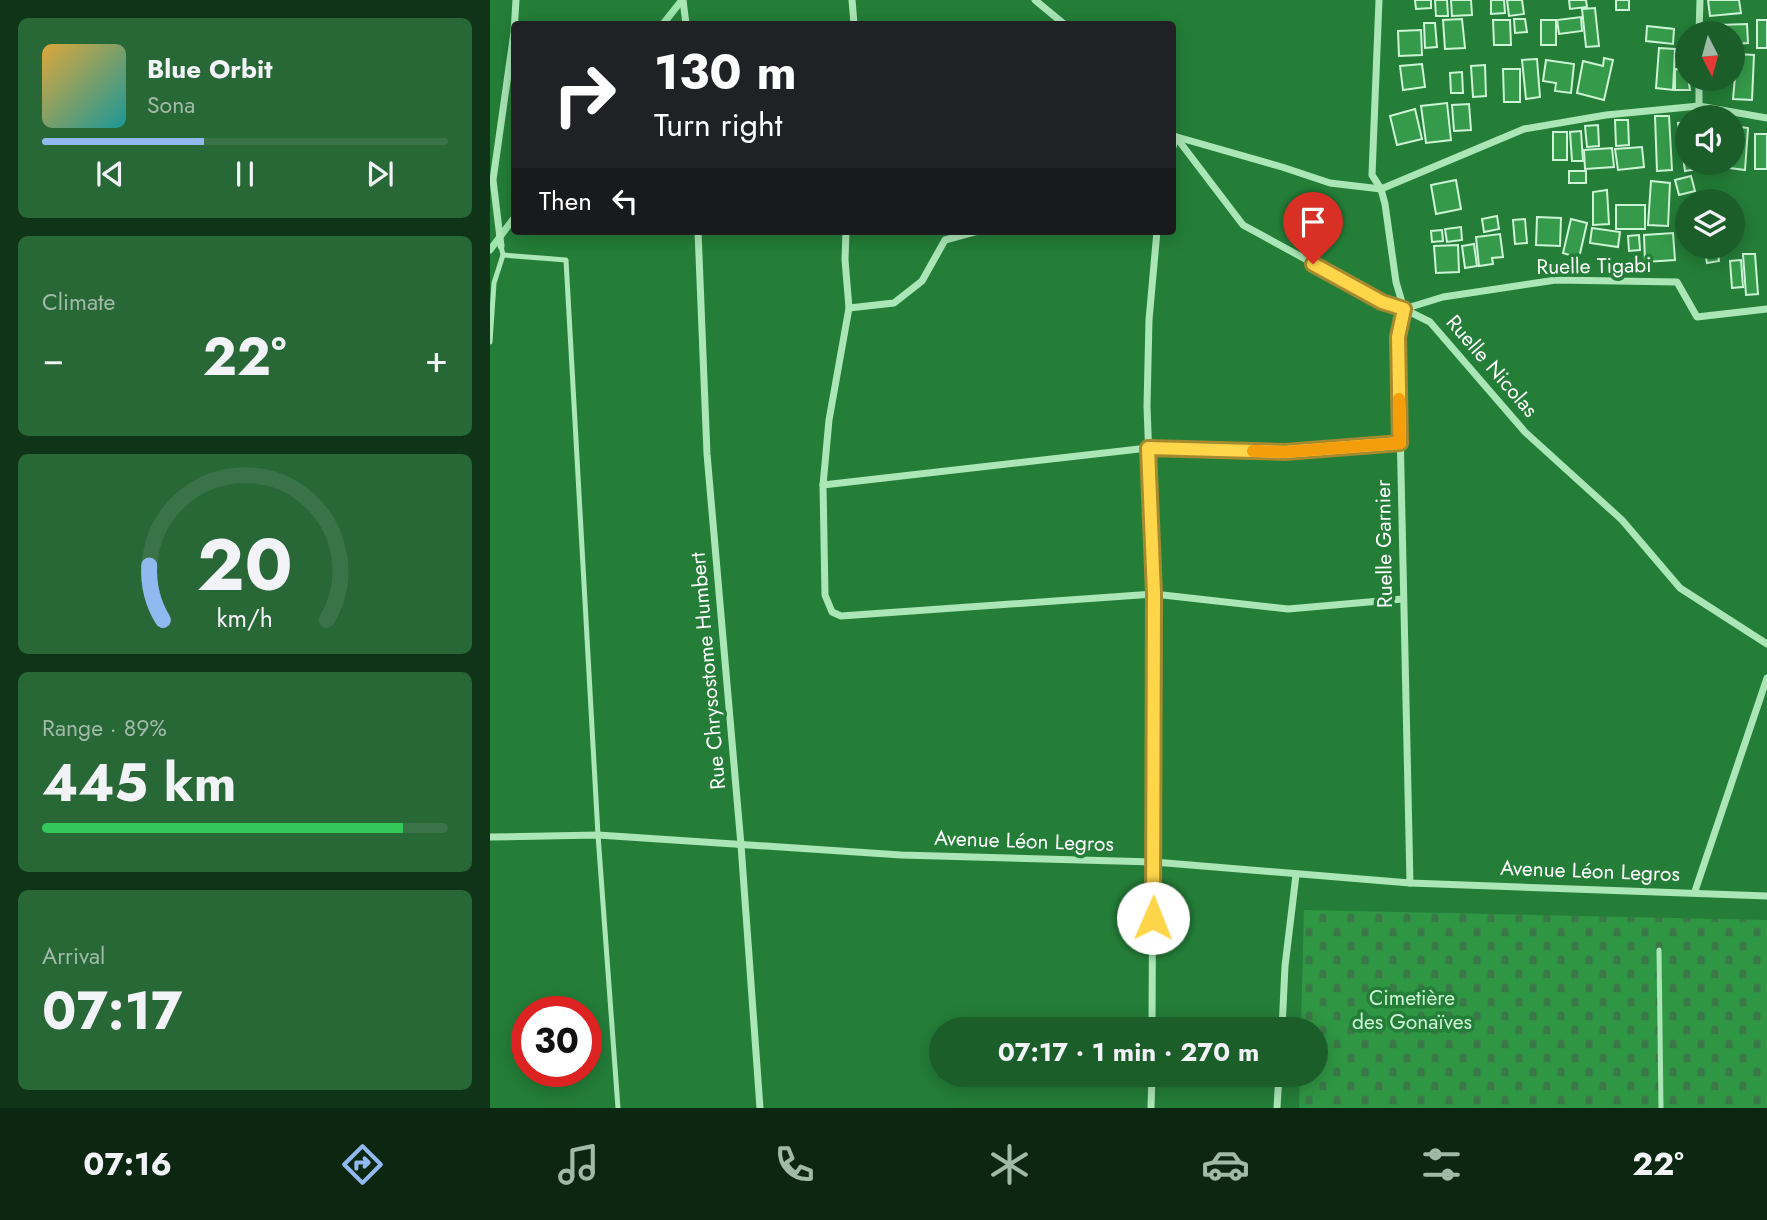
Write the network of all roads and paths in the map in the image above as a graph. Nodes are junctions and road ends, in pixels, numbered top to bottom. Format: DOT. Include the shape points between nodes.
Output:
graph roads {
  1 [pos="516,0"];
  2 [pos="683,0"];
  3 [pos="852,0"];
  4 [pos="1035,0"];
  5 [pos="1378,0"];
  6 [pos="1700,0"];
  7 [pos="686,20"];
  8 [pos="515,21"];
  9 [pos="854,21"];
  10 [pos="1060,21"];
  11 [pos="1699,21"];
  12 [pos="511,53"];
  13 [pos="1675,108"];
  14 [pos="1745,114"];
  15 [pos="1767,118"];
  16 [pos="1176,136"];
  17 [pos="1176,138"];
  18 [pos="1381,189"];
  19 [pos="698,235"];
  20 [pos="846,235"];
  21 [pos="963,235"];
  22 [pos="1157,235"];
  23 [pos="501,246"];
  24 [pos="503,255"];
  25 [pos="849,308"];
  26 [pos="1404,309"];
  27 [pos="1767,309"];
  28 [pos="490,342"];
  29 [pos="1400,443"];
  30 [pos="1148,448"];
  31 [pos="823,485"];
  32 [pos="1154,594"];
  33 [pos="1403,600"];
  34 [pos="1767,644"];
  35 [pos="1767,678"];
  36 [pos="598,835"];
  37 [pos="490,837"];
  38 [pos="741,845"];
  39 [pos="1154,862"];
  40 [pos="1296,875"];
  41 [pos="1410,883"];
  42 [pos="1695,891"];
  43 [pos="1767,896"];
  44 [pos="1658,950"];
  45 [pos="1152,1017"];
  46 [pos="1283,1017"];
  47 [pos="1152,1087"];
  48 [pos="1279,1087"];
  49 [pos="618,1108"];
  50 [pos="760,1108"];
  51 [pos="1151,1108"];
  52 [pos="1278,1108"];
  53 [pos="1661,1108"];
  1 -- 8 [label="street"];
  2 -- 7 [label="street"];
  3 -- 9 [label="street"];
  4 -- 10 [label="street"];
  5 -- 18 [label="street, Ruelle Garnier" via="1372,175"];
  6 -- 11 [label="street"];
  12 -- 23 [label="street" via="493,180"];
  13 -- 18 [label="street" via="1524,130"];
  14 -- 15 [label="street"];
  16 -- 18 [label="street" via="1330,183"];
  17 -- 26 [label="street, Ruelle Nicolas" via="1243,225 1382,302"];
  18 -- 26 [label="street, Ruelle Garnier" via="1395,282"];
  19 -- 38 [label="street, Rue Chrysostome Humbert" via="707,454"];
  20 -- 25 [label="street"];
  21 -- 25 [label="street" via="945,240 922,281 894,303"];
  22 -- 30 [label="street" via="1149,320"];
  23 -- 24 [label="lane"];
  24 -- 28 [label="lane" via="494,283"];
  24 -- 36 [label="lane" via="566,260"];
  25 -- 31 [label="street" via="828,419"];
  26 -- 27 [label="street, Ruelle Tigabi" via="1443,297 1556,280 1676,282 1697,317"];
  26 -- 29 [label="street, Ruelle Garnier" via="1398,337"];
  26 -- 34 [label="street, Ruelle Nicolas" via="1430,322 1525,432 1622,520 1680,588"];
  29 -- 30 [label="street" via="1285,452"];
  29 -- 33 [label="street, Ruelle Garnier"];
  30 -- 31 [label="street"];
  30 -- 32 [label="street"];
  31 -- 32 [label="street" via="825,595 832,612 841,616"];
  32 -- 33 [label="street" via="1287,609"];
  32 -- 39 [label="street"];
  33 -- 41 [label="street, Ruelle Garnier"];
  35 -- 42 [label="street"];
  36 -- 37 [label="street, Avenue Léon Legros"];
  36 -- 38 [label="street, Avenue Léon Legros"];
  36 -- 49 [label="lane"];
  38 -- 39 [label="street, Avenue Léon Legros"];
  38 -- 50 [label="street, Rue Chrysostome Humbert"];
  39 -- 40 [label="street, Avenue Léon Legros"];
  39 -- 45 [label="street"];
  40 -- 41 [label="street, Avenue Léon Legros"];
  40 -- 46 [label="street"];
  41 -- 42 [label="street, Avenue Léon Legros"];
  42 -- 43 [label="street, Avenue Léon Legros"];
  44 -- 53 [label="lane"];
  47 -- 51 [label="street"];
  48 -- 52 [label="street"];
}
